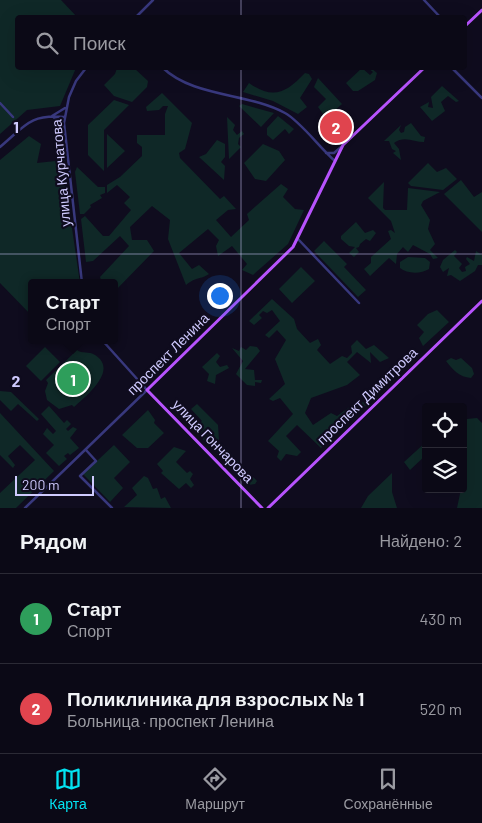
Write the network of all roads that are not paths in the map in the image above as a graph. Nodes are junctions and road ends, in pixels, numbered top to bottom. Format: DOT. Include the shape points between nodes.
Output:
graph roads {
  1 [pos="153,0"];
  2 [pos="424,0"];
  3 [pos="482,10"];
  4 [pos="138,15"];
  5 [pos="438,15"];
  6 [pos="467,24"];
  7 [pos="84,70"];
  8 [pos="165,70"];
  9 [pos="422,70"];
  10 [pos="454,70"];
  11 [pos="482,98"];
  12 [pos="0,103"];
  13 [pos="66,107"];
  14 [pos="52,116"];
  15 [pos="13,117"];
  16 [pos="64,117"];
  17 [pos="64,128"];
  18 [pos="343,144"];
  19 [pos="0,147"];
  20 [pos="325,152"];
  21 [pos="335,161"];
  22 [pos="298,239"];
  23 [pos="82,279"];
  24 [pos="482,301"];
  25 [pos="359,303"];
  26 [pos="106,344"];
  27 [pos="147,390"];
  28 [pos="86,450"];
  29 [pos="26,508"];
  30 [pos="112,508"];
  31 [pos="262,508"];
  32 [pos="268,508"];
  1 -- 4 [label="street"];
  2 -- 5 [label="street"];
  3 -- 6 [label="main road"];
  7 -- 13 [label="street, улица Курчатова" via="76,81"];
  8 -- 20 [label="street" via="190,84 287,114"];
  9 -- 18 [label="main road, проспект Ленина"];
  10 -- 11 [label="street"];
  12 -- 15 [label="street"];
  13 -- 14 [label="street"];
  13 -- 16 [label="street, улица Курчатова"];
  14 -- 16 [label="street"];
  14 -- 17 [label="street"];
  14 -- 19 [label="street" via="34,120"];
  16 -- 17 [label="street, улица Курчатова"];
  17 -- 23 [label="street, улица Курчатова"];
  18 -- 20 [label="street" via="334,153"];
  18 -- 21 [label="main road, проспект Ленина"];
  20 -- 21 [label="street"];
  21 -- 22 [label="main road, проспект Ленина"];
  22 -- 25 [label="street"];
  22 -- 27 [label="main road, проспект Ленина" via="293,248"];
  24 -- 32 [label="main road, проспект Димитрова"];
  26 -- 27 [label="street"];
  27 -- 28 [label="street, проспект Ленина"];
  27 -- 31 [label="main road, улица Гончарова"];
  28 -- 29 [label="street, проспект Ленина"];
  28 -- 30 [label="street" via="96,461 80,476"];
}
